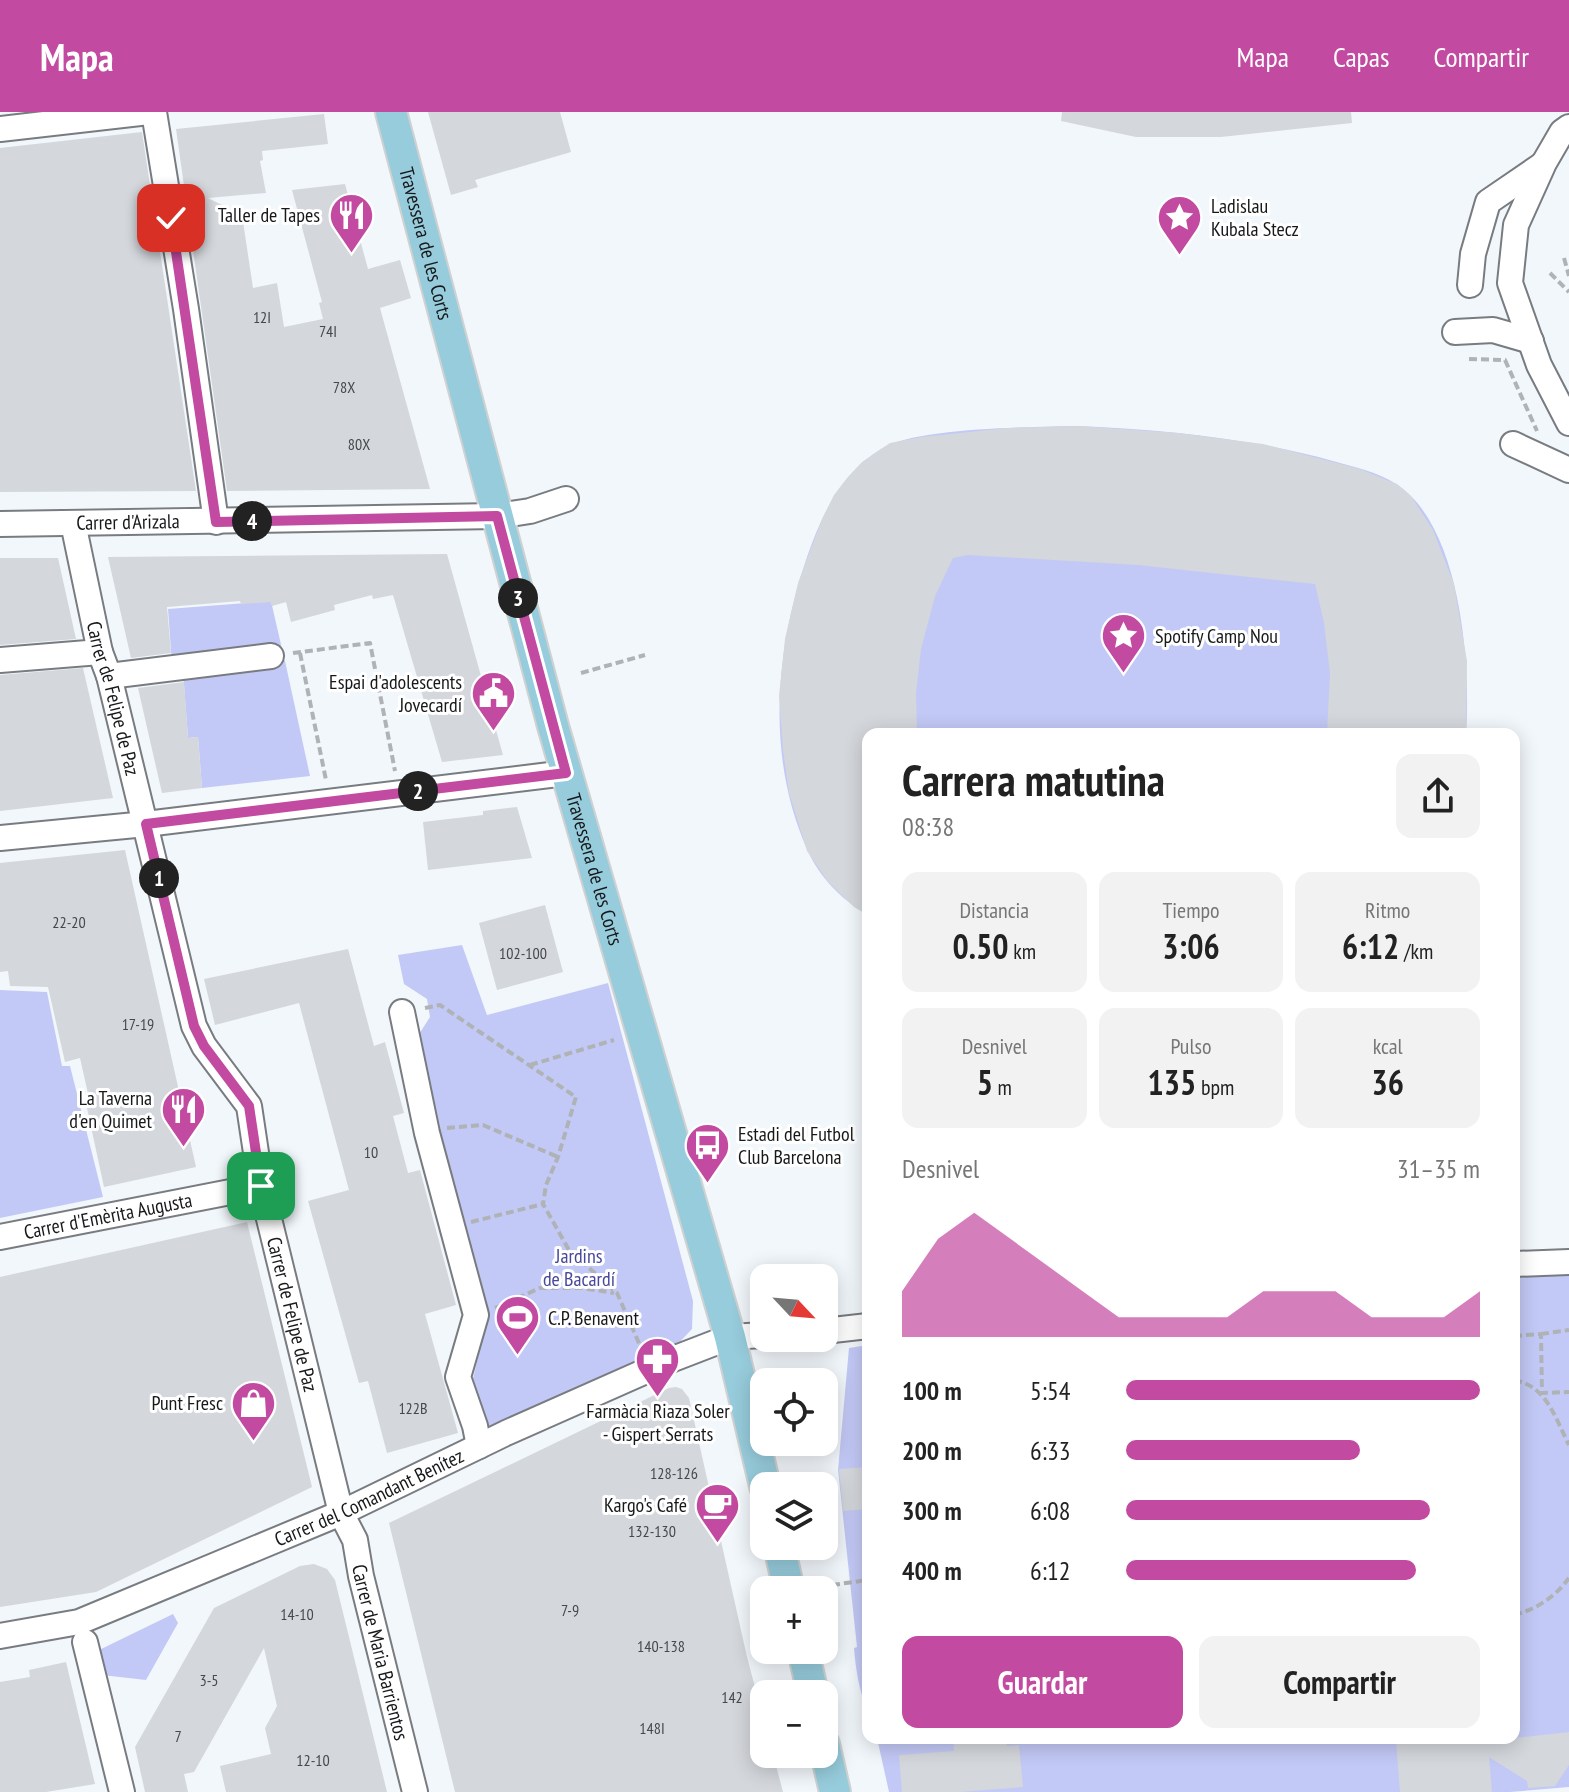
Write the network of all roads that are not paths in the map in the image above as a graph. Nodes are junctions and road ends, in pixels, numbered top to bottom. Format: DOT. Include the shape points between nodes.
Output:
graph roads {
  1 [pos="152,112"];
  2 [pos="391,112"];
  3 [pos="1563,124"];
  4 [pos="0,129"];
  5 [pos="1544,163"];
  6 [pos="1470,285"];
  7 [pos="1455,332"];
  8 [pos="1531,341"];
  9 [pos="1569,423"];
  10 [pos="1513,444"];
  11 [pos="1560,466"];
  12 [pos="566,499"];
  13 [pos="497,516"];
  14 [pos="216,522"];
  15 [pos="73,523"];
  16 [pos="0,524"];
  17 [pos="100,652"];
  18 [pos="277,656"];
  19 [pos="0,660"];
  20 [pos="109,676"];
  21 [pos="566,773"];
  22 [pos="146,824"];
  23 [pos="0,838"];
  24 [pos="402,1012"];
  25 [pos="261,1186"];
  26 [pos="0,1237"];
  27 [pos="1569,1262"];
  28 [pos="1520,1264"];
  29 [pos="862,1327"];
  30 [pos="838,1329"];
  31 [pos="750,1336"];
  32 [pos="730,1337"];
  33 [pos="479,1446"];
  34 [pos="762,1472"];
  35 [pos="341,1513"];
  36 [pos="0,1636"];
  37 [pos="85,1642"];
  38 [pos="830,1768"];
  39 [pos="122,1792"];
  40 [pos="415,1792"];
  41 [pos="835,1792"];
  1 -- 4 [label="street"];
  1 -- 14 [label="street"];
  2 -- 13 [label="main road, Travessera de les Corts"];
  3 -- 5 [label="street"];
  5 -- 6 [label="street" via="1488,202"];
  5 -- 8 [label="street" via="1516,225 1510,283"];
  7 -- 8 [label="street" via="1493,330"];
  8 -- 9 [label="street"];
  10 -- 11 [label="street"];
  12 -- 13 [label="street, Carrer d'Arizala"];
  13 -- 14 [label="street, Carrer d'Arizala"];
  13 -- 21 [label="main road, Travessera de les Corts"];
  14 -- 15 [label="street, Carrer d'Arizala"];
  15 -- 16 [label="street, Carrer d'Arizala"];
  15 -- 17 [label="street, Carrer de Felipe de Paz"];
  17 -- 19 [label="street"];
  17 -- 20 [label="street, Carrer de Felipe de Paz"];
  18 -- 20 [label="street"];
  20 -- 22 [label="street, Carrer de Felipe de Paz"];
  21 -- 22 [label="street"];
  21 -- 32 [label="main road, Travessera de les Corts"];
  22 -- 23 [label="street"];
  22 -- 25 [label="street, Carrer de Felipe de Paz" via="194,1026 249,1106"];
  24 -- 33 [label="street" via="427,1133 476,1315 458,1377"];
  25 -- 26 [label="street, Carrer d'Emèrita Augusta"];
  25 -- 35 [label="street, Carrer de Felipe de Paz"];
  27 -- 28 [label="street"];
  29 -- 30 [label="street"];
  31 -- 32 [label="street, Carrer del Comandant Benítez"];
  32 -- 33 [label="street, Carrer del Comandant Benítez"];
  32 -- 34 [label="main road, Travessera de les Corts"];
  33 -- 35 [label="street, Carrer del Comandant Benítez"];
  35 -- 36 [label="street, Carrer del Comandant Benítez" via="79,1622"];
  35 -- 40 [label="street, Carrer de Maria Barrientos" via="355,1540"];
  37 -- 39 [label="street"];
  38 -- 41 [label="main road"];
}
